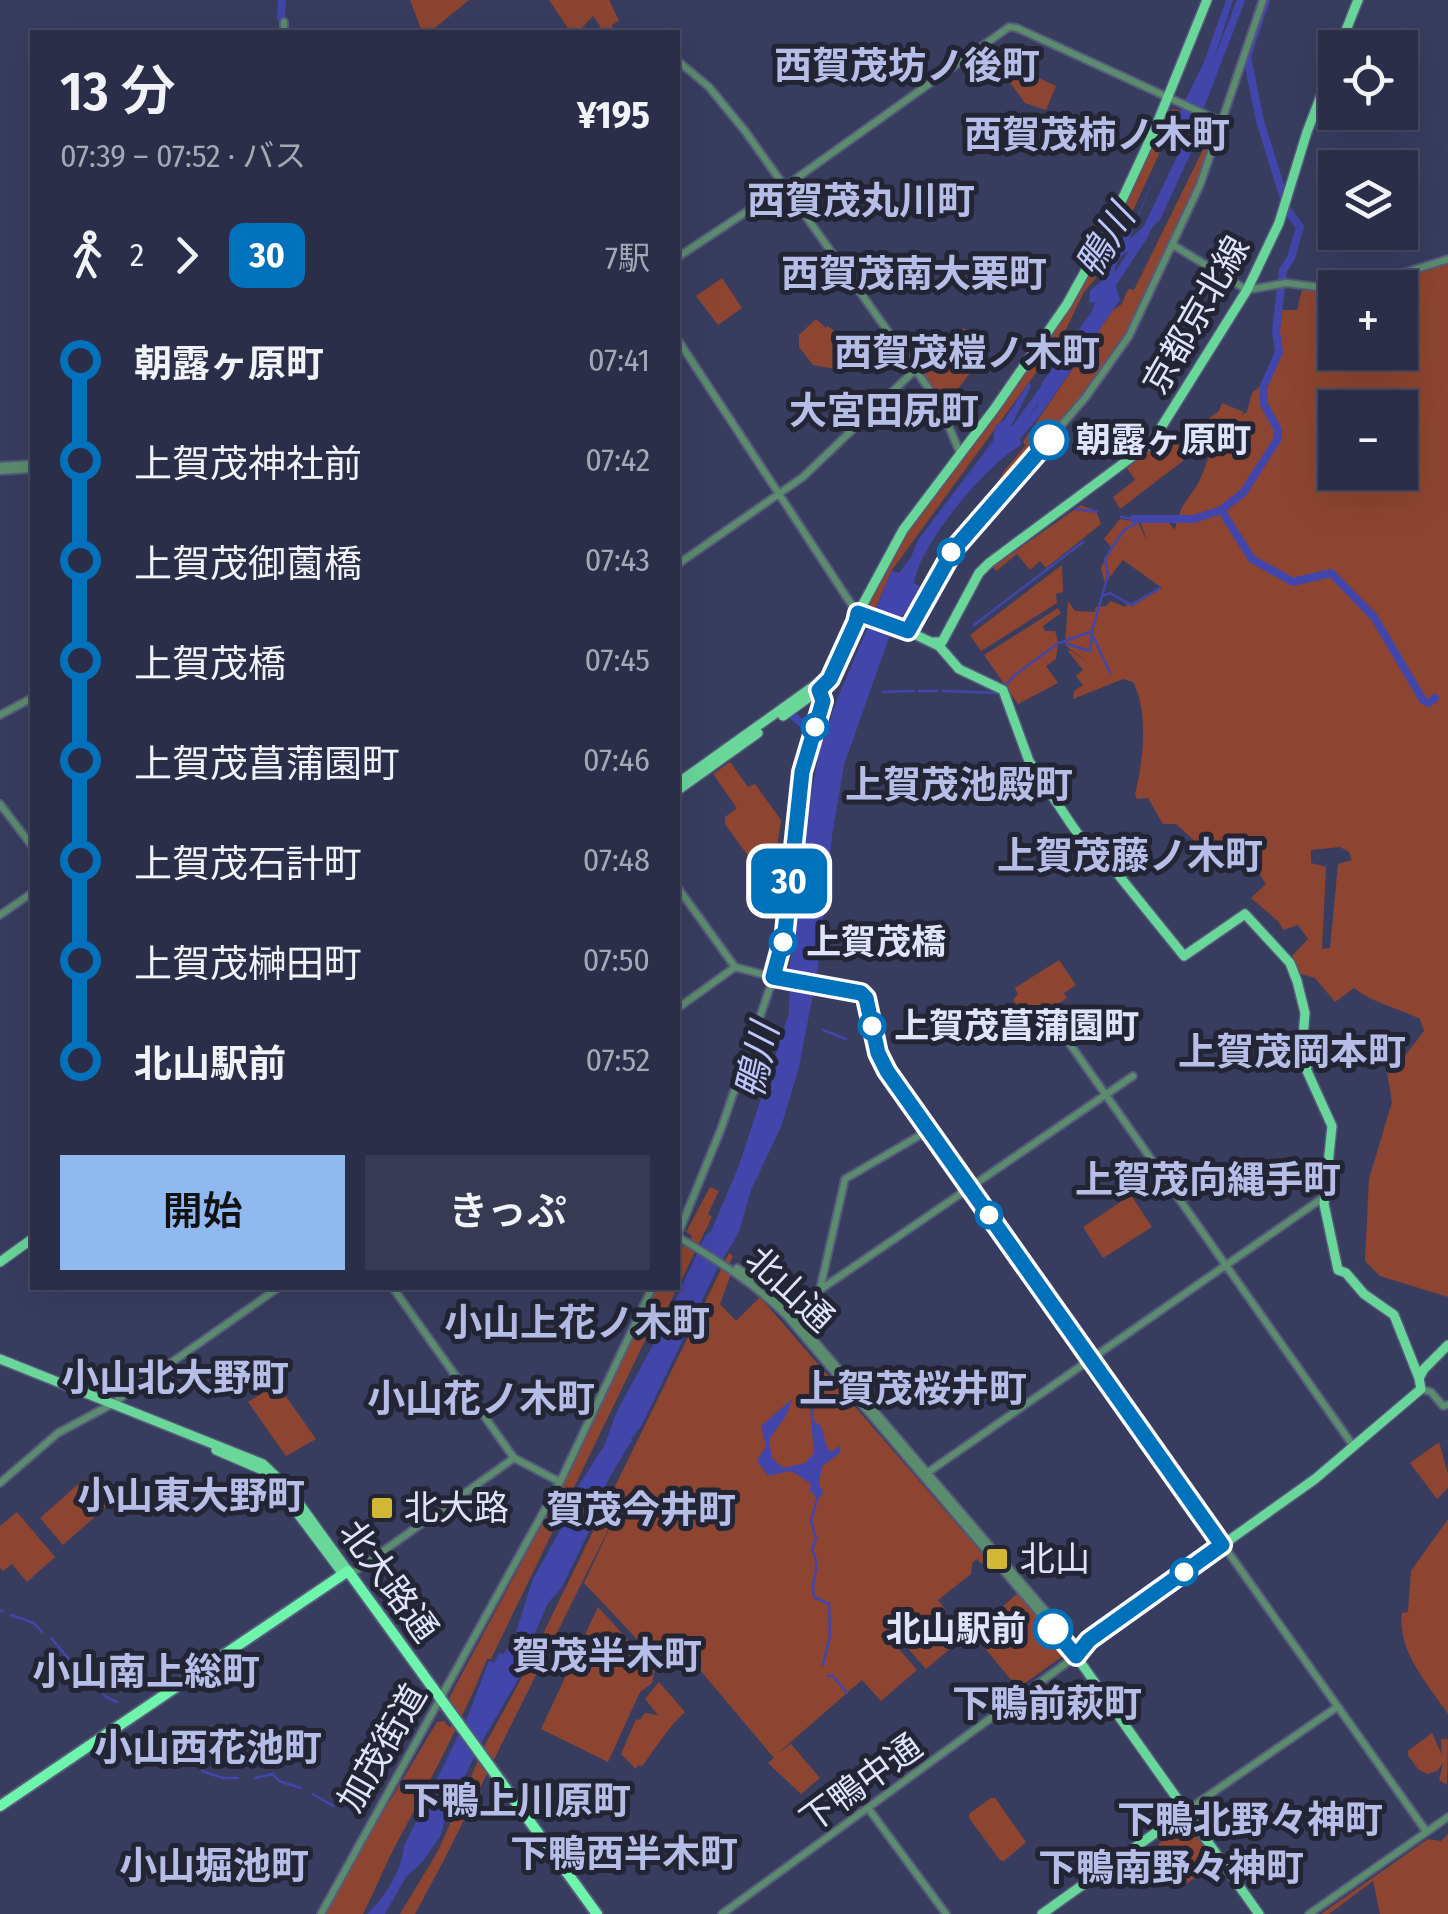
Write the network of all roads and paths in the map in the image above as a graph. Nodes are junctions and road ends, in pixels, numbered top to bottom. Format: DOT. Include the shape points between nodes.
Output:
graph roads {
  1 [pos="1207,0"];
  2 [pos="1263,0"];
  3 [pos="1358,0"];
  4 [pos="284,22"];
  5 [pos="284,30"];
  6 [pos="1346,30"];
  7 [pos="680,62"];
  8 [pos="1168,98"];
  9 [pos="1318,103"];
  10 [pos="1222,122"];
  11 [pos="786,186"];
  12 [pos="1174,245"];
  13 [pos="680,257"];
  14 [pos="1448,259"];
  15 [pos="1413,270"];
  16 [pos="1318,287"];
  17 [pos="1247,290"];
  18 [pos="680,343"];
  19 [pos="916,369"];
  20 [pos="960,453"];
  21 [pos="30,466"];
  22 [pos="0,469"];
  23 [pos="778,492"];
  24 [pos="680,563"];
  25 [pos="860,613"];
  26 [pos="906,631"];
  27 [pos="940,644"];
  28 [pos="816,689"];
  29 [pos="30,699"];
  30 [pos="0,715"];
  31 [pos="680,785"];
  32 [pos="0,804"];
  33 [pos="30,843"];
  34 [pos="680,891"];
  35 [pos="30,894"];
  36 [pos="0,915"];
  37 [pos="734,967"];
  38 [pos="775,978"];
  39 [pos="680,1007"];
  40 [pos="1065,1037"];
  41 [pos="1133,1076"];
  42 [pos="1106,1095"];
  43 [pos="929,1130"];
  44 [pos="970,1188"];
  45 [pos="1324,1198"];
  46 [pos="680,1235"];
  47 [pos="30,1244"];
  48 [pos="0,1266"];
  49 [pos="1226,1266"];
  50 [pos="275,1290"];
  51 [pos="395,1290"];
  52 [pos="651,1290"];
  53 [pos="820,1290"];
  54 [pos="787,1312"];
  55 [pos="1448,1345"];
  56 [pos="1091,1359"];
  57 [pos="0,1362"];
  58 [pos="1420,1383"];
  59 [pos="1448,1404"];
  60 [pos="109,1406"];
  61 [pos="1354,1448"];
  62 [pos="514,1458"];
  63 [pos="925,1474"];
  64 [pos="560,1482"];
  65 [pos="0,1484"];
  66 [pos="1222,1545"];
  67 [pos="348,1573"];
  68 [pos="1078,1653"];
  69 [pos="440,1703"];
  70 [pos="1338,1707"];
  71 [pos="0,1808"];
  72 [pos="868,1808"];
  73 [pos="1189,1812"];
  74 [pos="1448,1819"];
  75 [pos="1426,1831"];
  76 [pos="321,1914"];
  77 [pos="594,1914"];
  78 [pos="722,1914"];
  79 [pos="946,1914"];
  80 [pos="1042,1914"];
  81 [pos="1051,1914"];
  82 [pos="1263,1914"];
  83 [pos="1312,1914"];
  1 -- 8 [label="main road"];
  2 -- 10 [label="street"];
  3 -- 6 [label="main road"];
  4 -- 5 [label="street"];
  7 -- 11 [label="street" via="724,104"];
  8 -- 10 [label="street"];
  8 -- 11 [label="street" via="1009,28"];
  8 -- 20 [label="main road" via="1067,304"];
  9 -- 17 [label="main road, 京都京北線" via="1286,207"];
  10 -- 12 [label="street"];
  11 -- 13 [label="street"];
  11 -- 19 [label="street"];
  12 -- 17 [label="street"];
  12 -- 26 [label="street" via="1129,336 1085,398 954,549"];
  14 -- 15 [label="street"];
  16 -- 17 [label="street"];
  17 -- 27 [label="main road, 京都京北線" via="1147,448 989,563"];
  18 -- 23 [label="street"];
  19 -- 20 [label="street"];
  19 -- 23 [label="street"];
  20 -- 25 [label="main road" via="903,530"];
  21 -- 22 [label="street"];
  23 -- 24 [label="street"];
  23 -- 25 [label="street"];
  25 -- 26 [label="street"];
  25 -- 28 [label="main road"];
  26 -- 27 [label="main road"];
  27 -- 45 [label="main road" via="960,669 1002,689 1029,761 1071,824 1184,956 1246,914 1290,964 1304,1013 1307,1070 1332,1126"];
  28 -- 31 [label="main road"];
  28 -- 38 [label="street" via="823,701 802,772"];
  29 -- 30 [label="street"];
  32 -- 33 [label="street"];
  34 -- 37 [label="street"];
  35 -- 36 [label="street"];
  37 -- 38 [label="street"];
  37 -- 39 [label="street"];
  38 -- 43 [label="street" via="861,993 880,1059"];
  38 -- 46 [label="street"];
  40 -- 42 [label="street"];
  41 -- 42 [label="street"];
  42 -- 44 [label="street"];
  42 -- 49 [label="street"];
  43 -- 44 [label="street"];
  43 -- 53 [label="street" via="845,1179"];
  44 -- 53 [label="street"];
  44 -- 56 [label="street"];
  45 -- 49 [label="street"];
  45 -- 58 [label="main road" via="1338,1270 1394,1315"];
  46 -- 54 [label="street, 北山通"];
  47 -- 48 [label="main road"];
  49 -- 56 [label="street"];
  49 -- 61 [label="street"];
  50 -- 60 [label="street"];
  51 -- 62 [label="street"];
  52 -- 64 [label="street, 加茂街道"];
  53 -- 54 [label="street"];
  54 -- 63 [label="street, 北山通"];
  55 -- 58 [label="main road" via="1424,1369"];
  56 -- 63 [label="street"];
  56 -- 66 [label="street"];
  57 -- 60 [label="main road, 北大路通"];
  58 -- 59 [label="street"];
  58 -- 61 [label="main road"];
  60 -- 65 [label="street" via="58,1433"];
  60 -- 67 [label="main road, 北大路通" via="266,1474"];
  61 -- 66 [label="main road"];
  62 -- 64 [label="street"];
  62 -- 67 [label="street"];
  63 -- 68 [label="street, 北山通"];
  64 -- 69 [label="street, 加茂街道"];
  66 -- 68 [label="main road"];
  66 -- 70 [label="street"];
  67 -- 69 [label="highway, 北大路通"];
  67 -- 71 [label="highway"];
  68 -- 72 [label="street, 下鴨中通"];
  68 -- 73 [label="main road, 北山通"];
  69 -- 76 [label="street, 加茂街道"];
  69 -- 77 [label="highway, 北大路通"];
  70 -- 73 [label="street"];
  70 -- 75 [label="street"];
  72 -- 78 [label="street, 下鴨中通"];
  72 -- 79 [label="street"];
  73 -- 80 [label="main road"];
  73 -- 81 [label="main road"];
  73 -- 82 [label="main road, 北山通"];
  74 -- 75 [label="street"];
  74 -- 83 [label="street"];
  75 -- 83 [label="street"];
}
